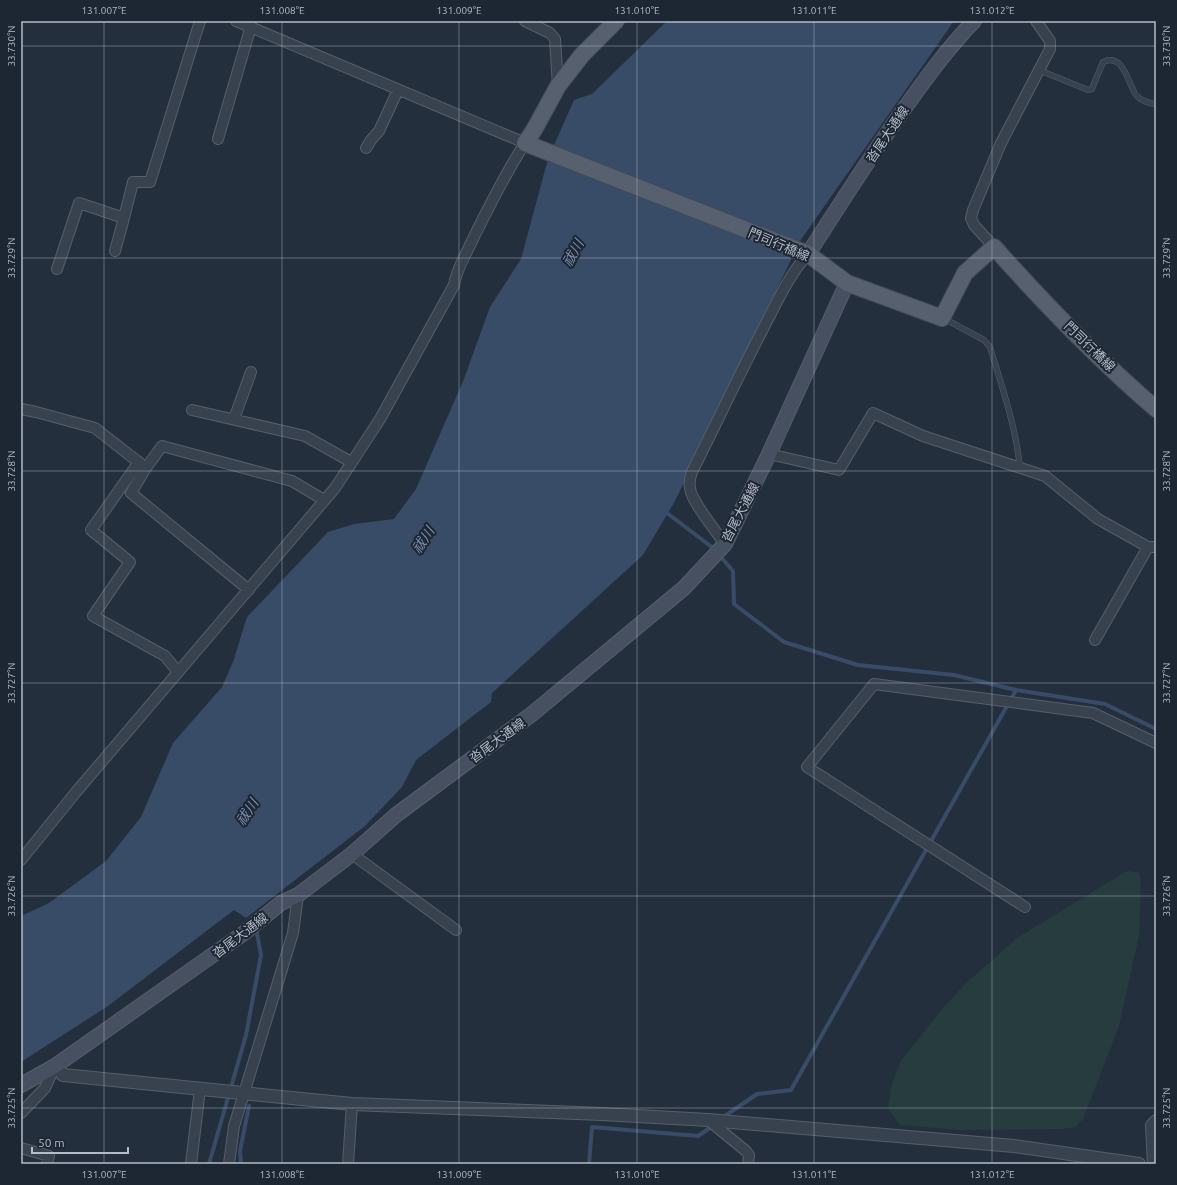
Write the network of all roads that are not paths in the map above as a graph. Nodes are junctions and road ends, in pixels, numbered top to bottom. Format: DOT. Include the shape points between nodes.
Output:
graph roads {
  1 [pos="200,21"];
  2 [pos="236,21"];
  3 [pos="525,21"];
  4 [pos="616,21"];
  5 [pos="974,21"];
  6 [pos="1036,21"];
  7 [pos="250,26"];
  8 [pos="1039,70"];
  9 [pos="558,86"];
  10 [pos="398,90"];
  11 [pos="1156,104"];
  12 [pos="218,139"];
  13 [pos="532,146"];
  14 [pos="366,148"];
  15 [pos="124,218"];
  16 [pos="994,247"];
  17 [pos="115,251"];
  18 [pos="805,253"];
  19 [pos="57,269"];
  20 [pos="847,283"];
  21 [pos="942,318"];
  22 [pos="251,372"];
  23 [pos="21,409"];
  24 [pos="1156,409"];
  25 [pos="192,410"];
  26 [pos="234,419"];
  27 [pos="769,454"];
  28 [pos="351,462"];
  29 [pos="143,465"];
  30 [pos="1020,468"];
  31 [pos="324,500"];
  32 [pos="725,544"];
  33 [pos="1152,547"];
  34 [pos="249,590"];
  35 [pos="1095,640"];
  36 [pos="178,672"];
  37 [pos="1156,743"];
  38 [pos="352,854"];
  39 [pos="21,860"];
  40 [pos="298,895"];
  41 [pos="1025,907"];
  42 [pos="456,930"];
  43 [pos="55,1066"];
  44 [pos="21,1085"];
  45 [pos="202,1090"];
  46 [pos="240,1093"];
  47 [pos="352,1104"];
  48 [pos="21,1113"];
  49 [pos="708,1120"];
  50 [pos="1156,1120"];
  51 [pos="21,1148"];
  52 [pos="47,1164"];
  53 [pos="191,1164"];
  54 [pos="229,1164"];
  55 [pos="348,1164"];
  56 [pos="748,1164"];
  57 [pos="1139,1164"];
  58 [pos="1153,1164"];
  1 -- 15 [label="street" via="150,182 133,182"];
  2 -- 7 [label="street"];
  3 -- 9 [label="street" via="550,33 555,39"];
  4 -- 9 [label="main road" via="582,55"];
  5 -- 18 [label="main road, 沓尾大通線" via="938,62"];
  6 -- 8 [label="street" via="1050,41 1050,49"];
  7 -- 10 [label="street"];
  7 -- 12 [label="street"];
  8 -- 11 [label="lane" via="1088,90 1092,88 1102,62 1114,60 1121,66 1137,95"];
  8 -- 16 [label="street" via="1002,143 973,210 974,224"];
  9 -- 13 [label="main road" via="534,130"];
  10 -- 13 [label="street"];
  10 -- 14 [label="street" via="379,131"];
  13 -- 18 [label="main road, 門司行橋線"];
  13 -- 28 [label="street" via="509,168 455,277 454,285 380,419"];
  15 -- 17 [label="street"];
  15 -- 19 [label="street" via="79,203"];
  16 -- 21 [label="main road" via="965,273"];
  16 -- 24 [label="main road, 門司行橋線" via="1018,274"];
  18 -- 20 [label="main road, 門司行橋線"];
  18 -- 32 [label="street" via="783,290 692,472 690,489 697,504"];
  20 -- 21 [label="main road, 門司行橋線"];
  20 -- 27 [label="main road, 沓尾大通線"];
  21 -- 30 [label="lane" via="984,340 990,347 1019,452"];
  22 -- 26 [label="street"];
  23 -- 29 [label="street" via="95,428"];
  25 -- 26 [label="street"];
  26 -- 28 [label="street" via="305,436"];
  27 -- 30 [label="street" via="839,470 873,413 923,436"];
  27 -- 32 [label="main road, 沓尾大通線"];
  28 -- 31 [label="street" via="335,488"];
  29 -- 31 [label="street" via="162,446 292,481"];
  29 -- 34 [label="street" via="131,493"];
  29 -- 36 [label="street" via="91,530 130,562 93,616 166,656"];
  30 -- 33 [label="street" via="1045,476 1098,519"];
  31 -- 34 [label="street"];
  32 -- 38 [label="main road, 沓尾大通線" via="684,588 532,714 396,815"];
  33 -- 35 [label="street"];
  34 -- 36 [label="street"];
  36 -- 39 [label="street"];
  37 -- 41 [label="street" via="1093,713 874,684 807,767"];
  38 -- 40 [label="main road, 沓尾大通線"];
  38 -- 42 [label="street"];
  40 -- 43 [label="main road, 沓尾大通線" via="281,903 244,934"];
  40 -- 46 [label="street" via="293,933"];
  43 -- 44 [label="main road, 沓尾大通線"];
  43 -- 45 [label="street" via="63,1075"];
  43 -- 48 [label="street" via="45,1088"];
  45 -- 46 [label="street"];
  45 -- 53 [label="street"];
  46 -- 47 [label="street"];
  46 -- 54 [label="street"];
  47 -- 49 [label="street"];
  47 -- 55 [label="street"];
  49 -- 56 [label="street" via="746,1151 749,1155"];
  49 -- 57 [label="street" via="1014,1146"];
  50 -- 58 [label="street" via="1151,1125"];
  51 -- 52 [label="street" via="49,1156"];
}
